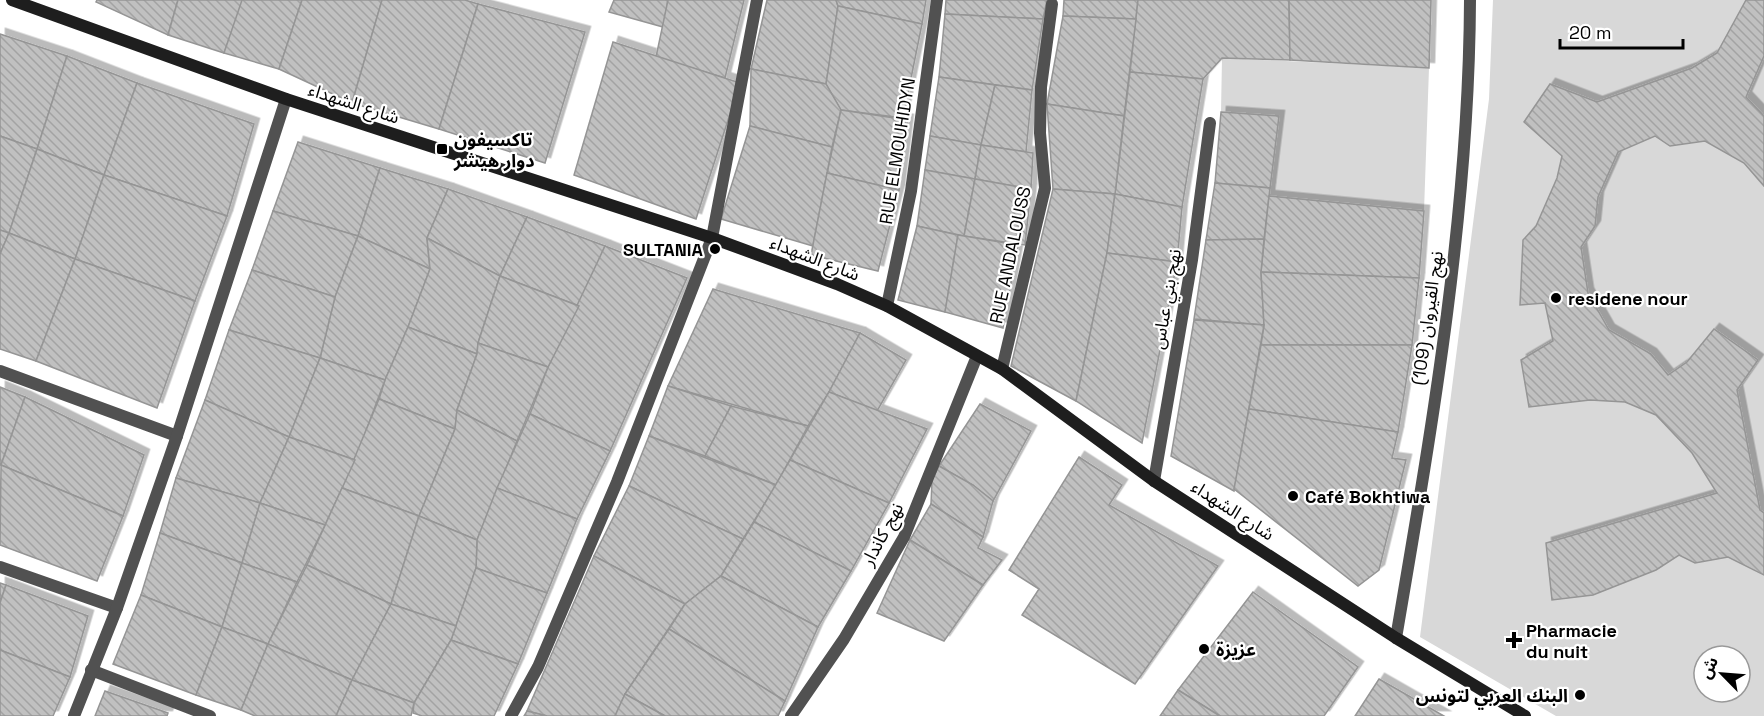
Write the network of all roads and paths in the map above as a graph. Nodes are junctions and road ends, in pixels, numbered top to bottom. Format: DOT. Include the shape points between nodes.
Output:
graph roads {
  1 [pos="12,0"];
  2 [pos="757,0"];
  3 [pos="937,0"];
  4 [pos="1470,0"];
  5 [pos="1052,4"];
  6 [pos="286,99"];
  7 [pos="1210,123"];
  8 [pos="712,238"];
  9 [pos="887,306"];
  10 [pos="977,356"];
  11 [pos="1002,369"];
  12 [pos="0,371"];
  13 [pos="177,436"];
  14 [pos="1154,481"];
  15 [pos="0,567"];
  16 [pos="117,609"];
  17 [pos="1396,638"];
  18 [pos="91,670"];
  19 [pos="74,716"];
  20 [pos="210,716"];
  21 [pos="511,716"];
  22 [pos="791,716"];
  23 [pos="1525,716"];
  1 -- 6 [label="street, شارع الشهداء"];
  2 -- 8 [label="street"];
  3 -- 9 [label="street, RUE ELMOUHIDYN" via="911,191"];
  4 -- 17 [label="street, نهج القيروان (109)" via="1470,62 1453,273"];
  5 -- 11 [label="street, RUE ANDALOUSS" via="1041,87 1045,188"];
  6 -- 8 [label="street, شارع الشهداء"];
  6 -- 13 [label="street"];
  7 -- 14 [label="street, نهج بني عباس" via="1192,260"];
  8 -- 9 [label="street, شارع الشهداء"];
  8 -- 21 [label="street" via="616,482 538,667"];
  9 -- 10 [label="street, شارع الشهداء"];
  10 -- 11 [label="street, شارع الشهداء"];
  10 -- 22 [label="street, نهج كاندار" via="904,537 844,639"];
  11 -- 14 [label="street, شارع الشهداء"];
  12 -- 13 [label="street"];
  13 -- 16 [label="street"];
  14 -- 17 [label="street, شارع الشهداء"];
  15 -- 16 [label="street"];
  16 -- 18 [label="street"];
  17 -- 23 [label="street, شارع الشهداء"];
  18 -- 19 [label="street"];
  18 -- 20 [label="street"];
}
